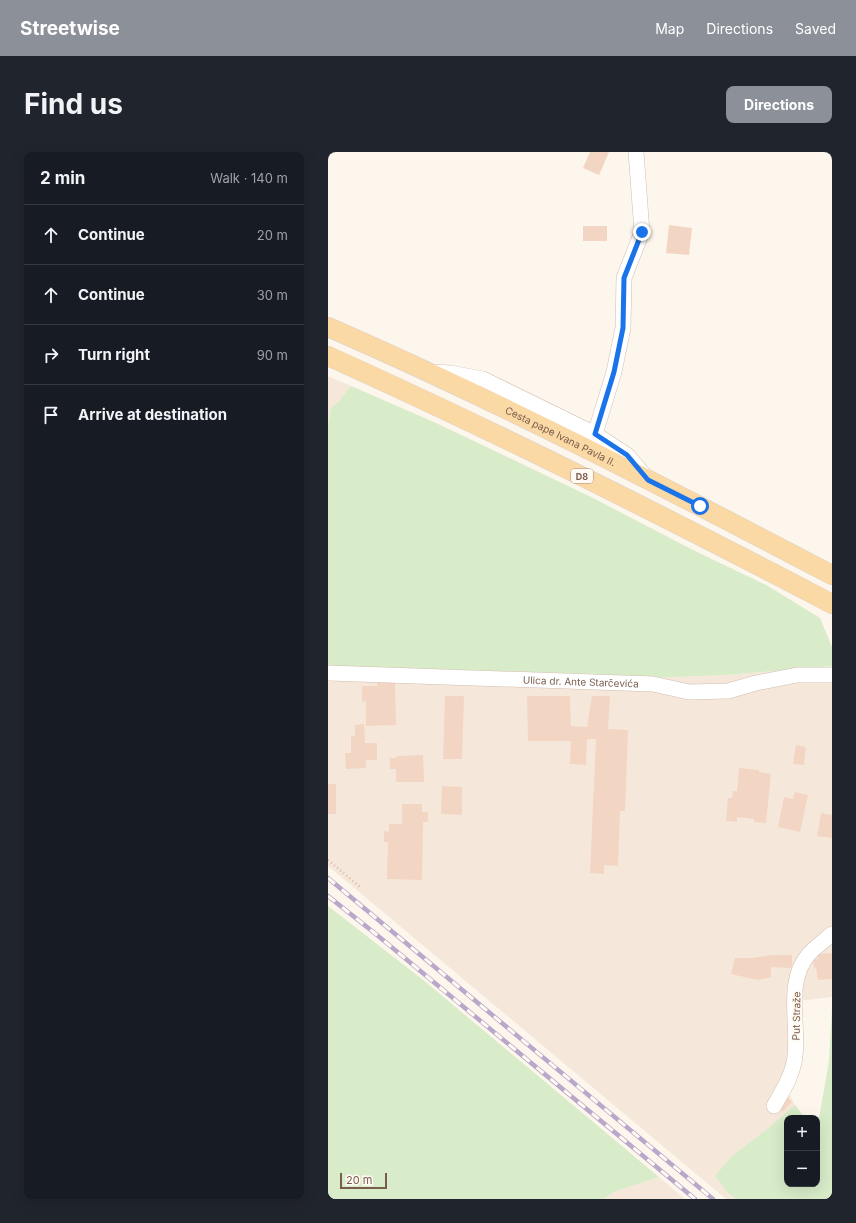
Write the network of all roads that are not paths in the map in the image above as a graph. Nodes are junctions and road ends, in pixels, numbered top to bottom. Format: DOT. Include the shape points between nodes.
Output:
graph roads {
  1 [pos="636,152"];
  2 [pos="328,327"];
  3 [pos="328,356"];
  4 [pos="428,372"];
  5 [pos="595,434"];
  6 [pos="648,480"];
  7 [pos="832,575"];
  8 [pos="832,604"];
  9 [pos="328,672"];
  10 [pos="832,675"];
  11 [pos="832,934"];
  12 [pos="774,1106"];
  1 -- 5 [label="street" via="642,232 624,278 623,328 614,372"];
  2 -- 4 [label="main road, Cesta pape Ivana Pavla II. / D8"];
  3 -- 8 [label="main road, D8" via="518,444"];
  4 -- 5 [label="street" via="483,379"];
  4 -- 6 [label="main road, Cesta pape Ivana Pavla II. / D8"];
  5 -- 6 [label="street" via="627,455"];
  6 -- 7 [label="main road, Cesta pape Ivana Pavla II. / D8"];
  9 -- 10 [label="street, Ulica dr. Ante Starčevića" via="654,684 689,692 728,691 797,676"];
  11 -- 12 [label="street, Put Straže" via="808,955 798,973 792,1073"];
}
